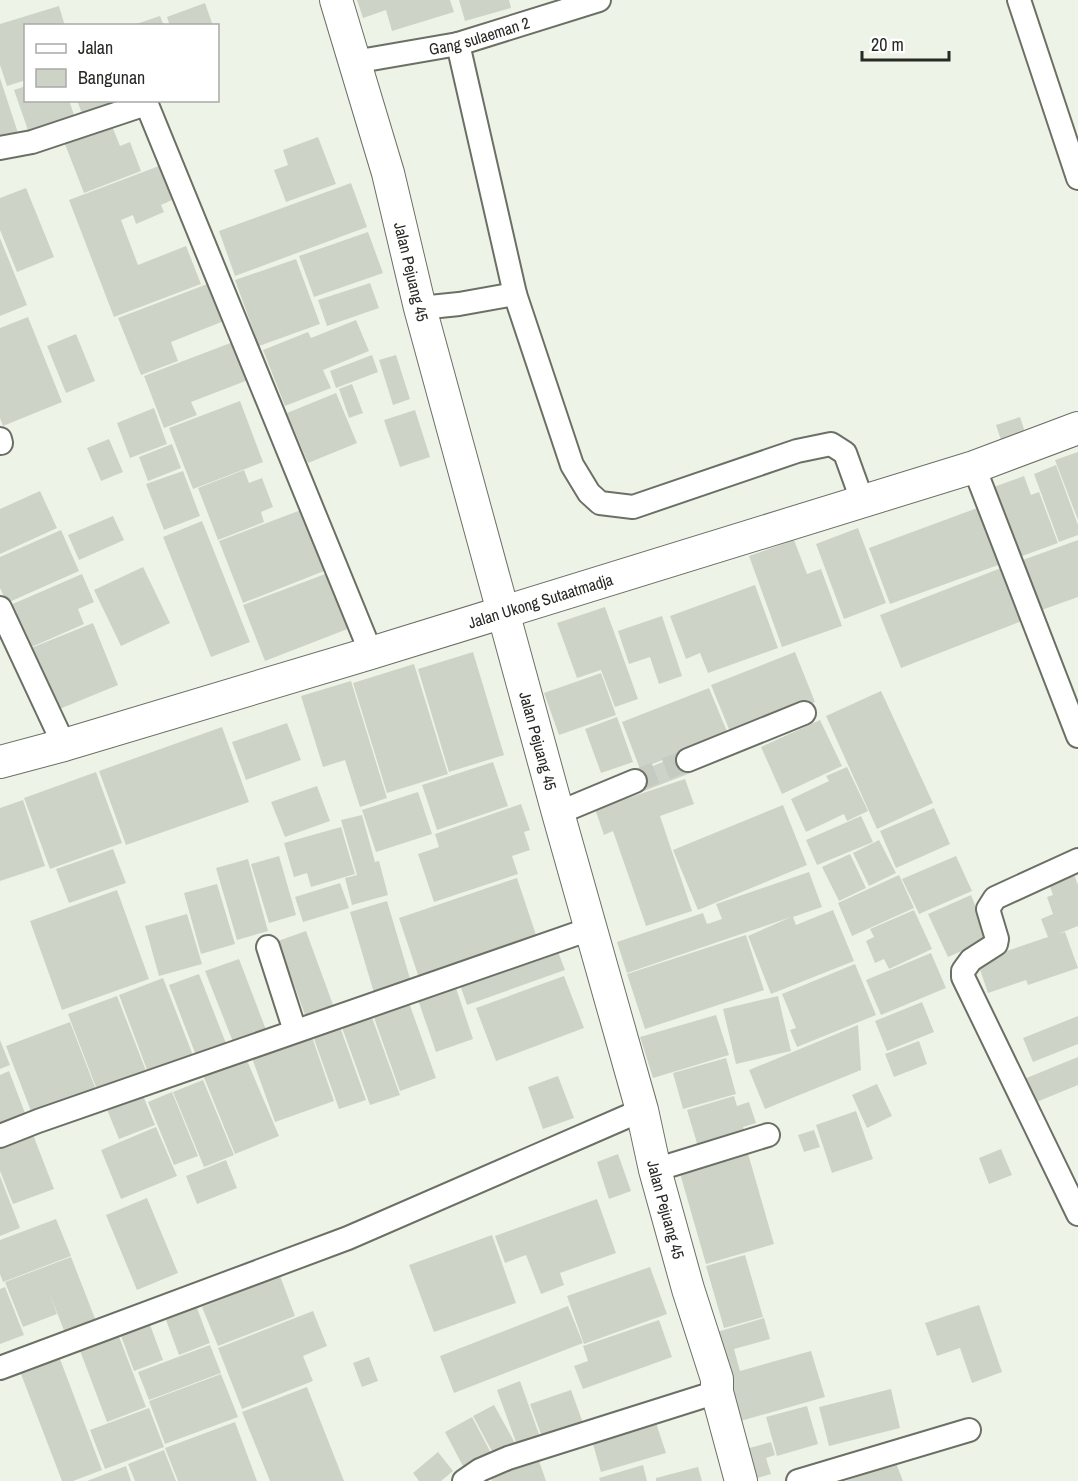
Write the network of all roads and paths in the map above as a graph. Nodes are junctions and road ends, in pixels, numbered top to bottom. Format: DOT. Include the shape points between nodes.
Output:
graph roads {
  1 [pos="336,0"];
  2 [pos="1019,0"];
  3 [pos="593,1"];
  4 [pos="458,44"];
  5 [pos="354,62"];
  6 [pos="146,102"];
  7 [pos="0,148"];
  8 [pos="1077,168"];
  9 [pos="515,294"];
  10 [pos="420,308"];
  11 [pos="1078,428"];
  12 [pos="974,467"];
  13 [pos="862,500"];
  14 [pos="0,608"];
  15 [pos="503,611"];
  16 [pos="371,653"];
  17 [pos="804,713"];
  18 [pos="1078,736"];
  19 [pos="64,745"];
  20 [pos="688,760"];
  21 [pos="0,762"];
  22 [pos="635,781"];
  23 [pos="558,813"];
  24 [pos="1078,860"];
  25 [pos="590,929"];
  26 [pos="268,947"];
  27 [pos="295,1031"];
  28 [pos="642,1110"];
  29 [pos="768,1135"];
  30 [pos="0,1136"];
  31 [pos="655,1170"];
  32 [pos="1078,1214"];
  33 [pos="0,1368"];
  34 [pos="717,1386"];
  35 [pos="969,1430"];
  36 [pos="464,1481"];
  37 [pos="741,1481"];
  38 [pos="798,1481"];
  1 -- 5 [label="street, Jalan Pejuang 45"];
  2 -- 8 [label="street"];
  3 -- 4 [label="street, Gang sulaeman 2"];
  4 -- 5 [label="street, Gang sulaeman 2"];
  4 -- 9 [label="street"];
  5 -- 10 [label="street, Jalan Pejuang 45" via="388,173"];
  6 -- 7 [label="street" via="32,142"];
  6 -- 16 [label="street"];
  9 -- 10 [label="street"];
  9 -- 13 [label="street" via="572,465 600,503 633,507 797,451 831,444 845,453"];
  10 -- 15 [label="street, Jalan Pejuang 45"];
  11 -- 12 [label="street, Jalan Ukong Sutaatmadja"];
  12 -- 13 [label="street, Jalan Ukong Sutaatmadja"];
  12 -- 18 [label="street"];
  13 -- 15 [label="street, Jalan Ukong Sutaatmadja"];
  14 -- 19 [label="street"];
  15 -- 16 [label="street, Jalan Ukong Sutaatmadja"];
  15 -- 23 [label="street, Jalan Pejuang 45"];
  16 -- 19 [label="street, Jalan Ukong Sutaatmadja"];
  17 -- 20 [label="street"];
  19 -- 21 [label="street, Jalan Ukong Sutaatmadja"];
  22 -- 23 [label="street"];
  23 -- 25 [label="street, Jalan Pejuang 45"];
  24 -- 32 [label="street" via="995,898 988,909 996,944 971,960 963,971"];
  25 -- 27 [label="street"];
  25 -- 28 [label="street, Jalan Pejuang 45"];
  26 -- 27 [label="street"];
  27 -- 30 [label="street"];
  28 -- 31 [label="street, Jalan Pejuang 45"];
  28 -- 33 [label="street" via="348,1238"];
  29 -- 31 [label="street"];
  31 -- 34 [label="street, Jalan Pejuang 45"];
  34 -- 36 [label="street" via="508,1458"];
  34 -- 37 [label="street, Jalan Pejuang 45"];
  35 -- 38 [label="street"];
}
